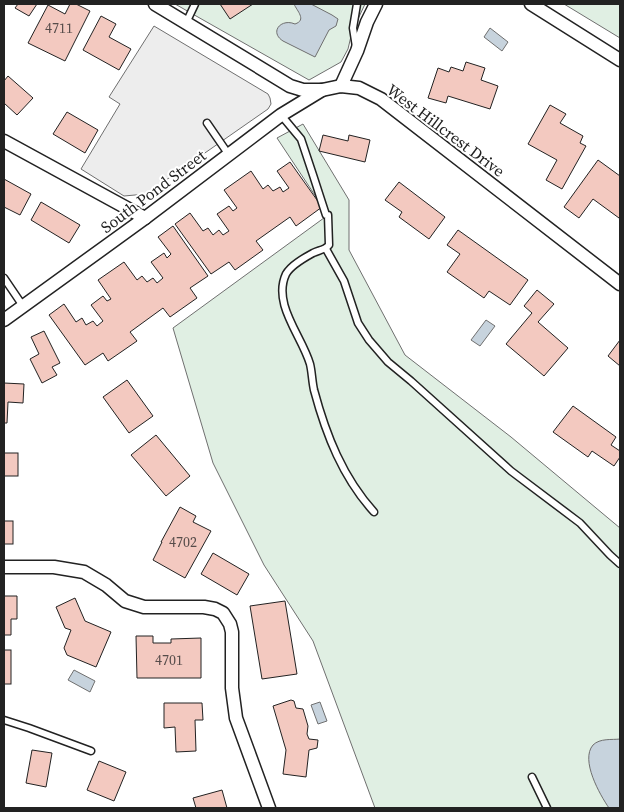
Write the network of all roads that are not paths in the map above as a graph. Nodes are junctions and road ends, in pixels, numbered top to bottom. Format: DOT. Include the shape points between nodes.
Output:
graph roads {
  1 [pos="156,4"];
  2 [pos="195,4"];
  3 [pos="357,4"];
  4 [pos="376,4"];
  5 [pos="531,4"];
  6 [pos="186,23"];
  7 [pos="357,51"];
  8 [pos="620,60"];
  9 [pos="341,86"];
  10 [pos="322,90"];
  11 [pos="281,115"];
  12 [pos="207,123"];
  13 [pos="4,141"];
  14 [pos="229,155"];
  15 [pos="145,218"];
  16 [pos="326,249"];
  17 [pos="4,278"];
  18 [pos="620,284"];
  19 [pos="23,306"];
  20 [pos="4,320"];
  21 [pos="374,512"];
  22 [pos="620,564"];
  23 [pos="4,567"];
  24 [pos="4,720"];
  25 [pos="91,750"];
  26 [pos="532,776"];
  27 [pos="269,808"];
  28 [pos="547,808"];
  1 -- 6 [label="street, West Hillcrest Drive"];
  2 -- 6 [label="lane"];
  3 -- 7 [label="lane" via="353,28"];
  4 -- 7 [label="street" via="366,22"];
  5 -- 8 [label="street"];
  6 -- 10 [label="street, West Hillcrest Drive" via="290,86"];
  7 -- 9 [label="street"];
  9 -- 10 [label="street, West Hillcrest Drive"];
  9 -- 18 [label="street, West Hillcrest Drive" via="358,88 381,99"];
  10 -- 11 [label="street, South Pond Street"];
  11 -- 14 [label="street, South Pond Street"];
  11 -- 16 [label="lane" via="301,139 328,215 329,245"];
  12 -- 14 [label="lane"];
  13 -- 15 [label="street"];
  14 -- 15 [label="street, South Pond Street"];
  15 -- 19 [label="street, South Pond Street"];
  16 -- 21 [label="lane" via="304,258 287,272 282,294 284,306 310,364 326,430 349,480"];
  16 -- 22 [label="lane" via="344,281 358,323 388,362 511,471 580,523"];
  17 -- 19 [label="lane"];
  19 -- 20 [label="street, South Pond Street"];
  23 -- 27 [label="street" via="54,567 84,572 125,601 144,607 204,607 223,614 232,632 232,688 236,718"];
  24 -- 25 [label="lane"];
  26 -- 28 [label="lane"];
}
